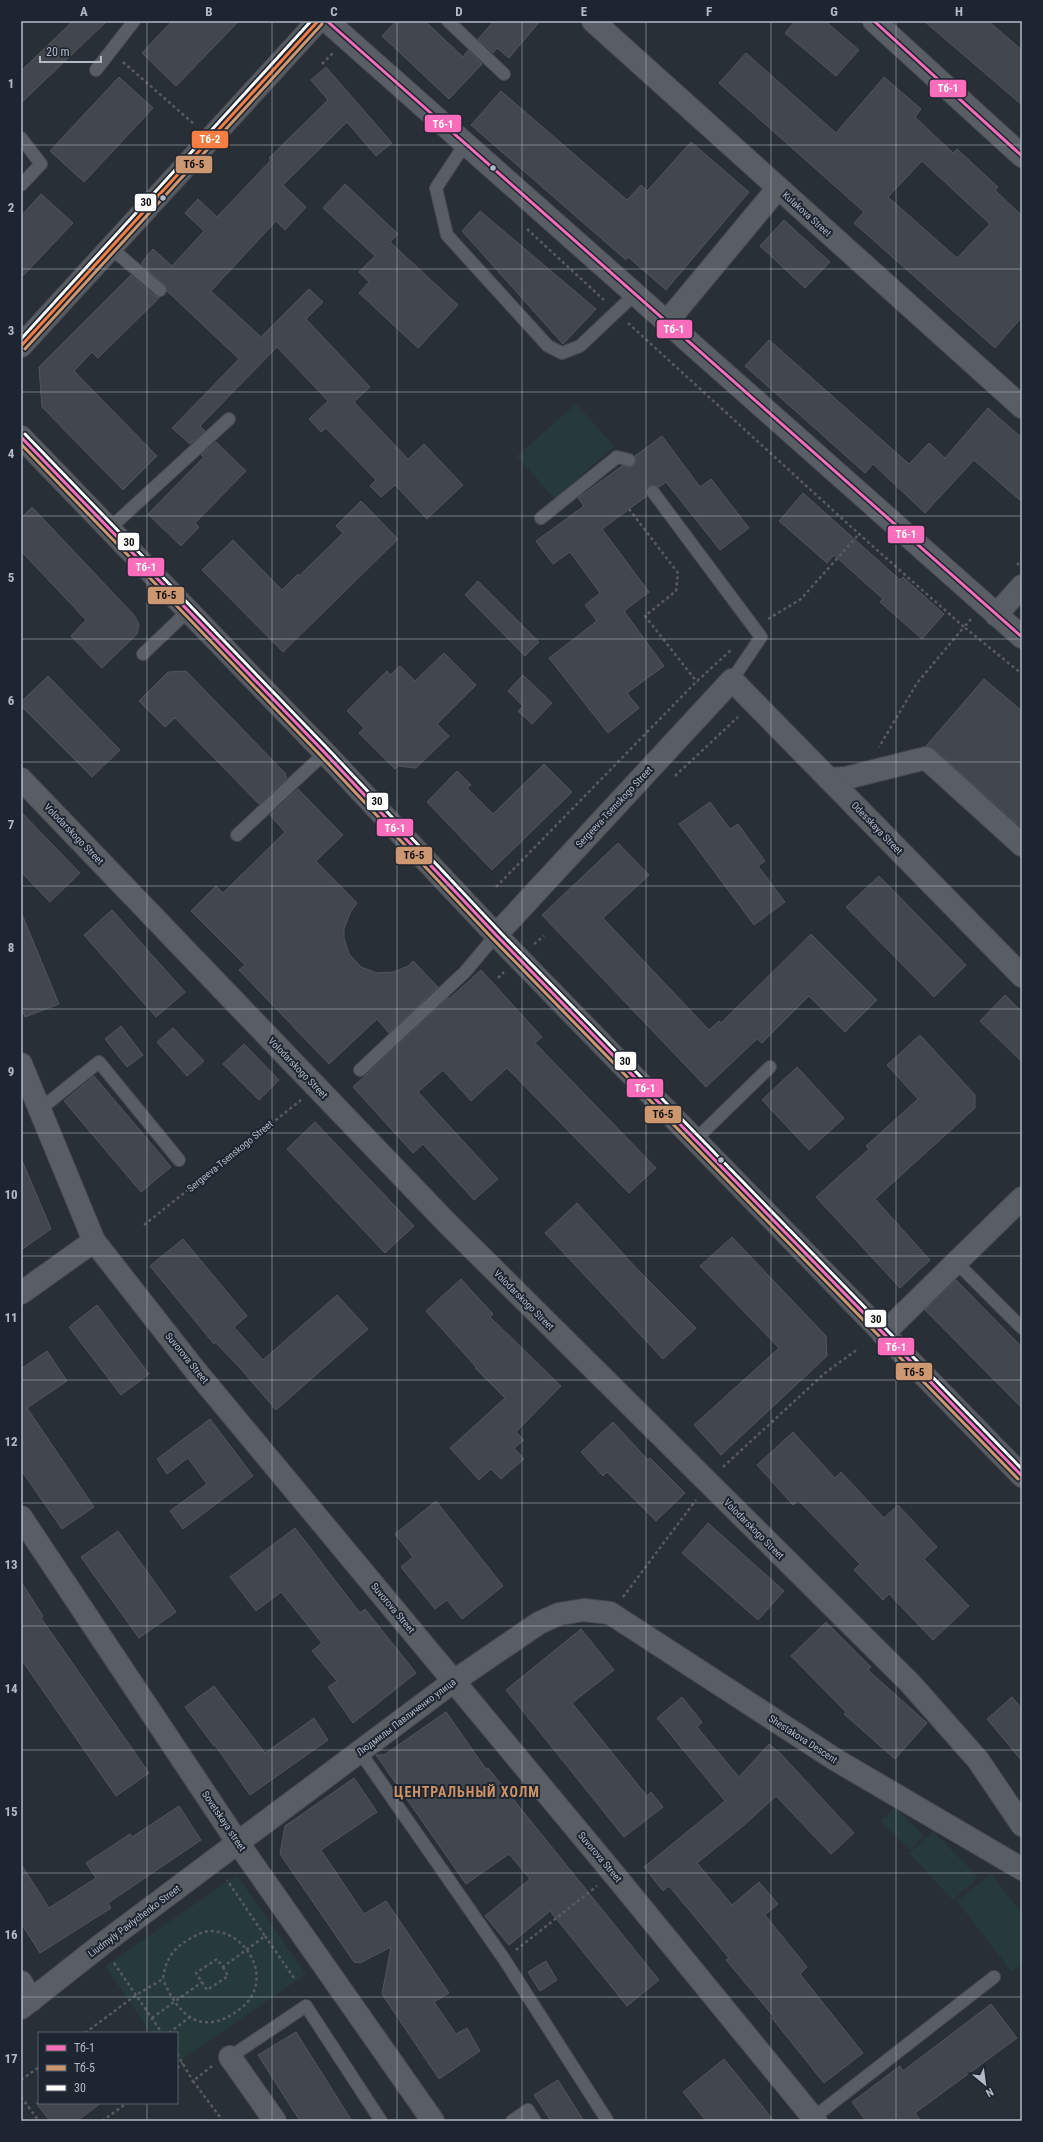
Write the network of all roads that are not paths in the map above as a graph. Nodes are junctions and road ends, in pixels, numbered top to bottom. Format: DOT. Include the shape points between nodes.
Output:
graph roads {
  1 [pos="134,21"];
  2 [pos="318,21"];
  3 [pos="327,21"];
  4 [pos="448,21"];
  5 [pos="593,21"];
  6 [pos="874,21"];
  7 [pos="96,70"];
  8 [pos="504,74"];
  9 [pos="21,138"];
  10 [pos="465,144"];
  11 [pos="1022,156"];
  12 [pos="21,185"];
  13 [pos="778,188"];
  14 [pos="112,249"];
  15 [pos="160,290"];
  16 [pos="634,295"];
  17 [pos="666,323"];
  18 [pos="21,346"];
  19 [pos="1022,407"];
  20 [pos="229,418"];
  21 [pos="21,437"];
  22 [pos="629,460"];
  23 [pos="652,492"];
  24 [pos="541,518"];
  25 [pos="109,529"];
  26 [pos="1022,586"];
  27 [pos="188,611"];
  28 [pos="996,615"];
  29 [pos="1022,638"];
  30 [pos="143,654"];
  31 [pos="732,680"];
  32 [pos="324,753"];
  33 [pos="21,779"];
  34 [pos="829,779"];
  35 [pos="236,835"];
  36 [pos="1022,845"];
  37 [pos="496,935"];
  38 [pos="1019,968"];
  39 [pos="21,1064"];
  40 [pos="770,1067"];
  41 [pos="360,1070"];
  42 [pos="40,1110"];
  43 [pos="695,1140"];
  44 [pos="179,1160"];
  45 [pos="1022,1198"];
  46 [pos="94,1241"];
  47 [pos="956,1262"];
  48 [pos="21,1293"];
  49 [pos="1022,1328"];
  50 [pos="883,1334"];
  51 [pos="1022,1476"];
  52 [pos="21,1517"];
  53 [pos="584,1610"];
  54 [pos="454,1681"];
  55 [pos="360,1752"];
  56 [pos="1022,1825"];
  57 [pos="238,1843"];
  58 [pos="1022,1869"];
  59 [pos="994,1977"];
  60 [pos="25,1997"];
  61 [pos="222,2060"];
  62 [pos="607,2120"];
  63 [pos="814,2120"];
  64 [pos="275,2121"];
  65 [pos="381,2121"];
  66 [pos="433,2121"];
  67 [pos="512,2121"];
  68 [pos="535,2121"];
  1 -- 7 [label="lane"];
  2 -- 14 [label="main road"];
  3 -- 10 [label="street"];
  4 -- 8 [label="lane"];
  5 -- 13 [label="street, Kulakova Street"];
  6 -- 11 [label="street"];
  9 -- 12 [label="lane" via="41,164"];
  10 -- 16 [label="street"];
  10 -- 16 [label="lane" via="436,188 447,235 548,346 562,353 580,346"];
  13 -- 17 [label="street"];
  13 -- 19 [label="street, Kulakova Street"];
  14 -- 15 [label="lane"];
  14 -- 18 [label="main road"];
  16 -- 17 [label="street"];
  17 -- 28 [label="street"];
  20 -- 25 [label="lane"];
  21 -- 25 [label="main road"];
  22 -- 24 [label="lane" via="617,457"];
  23 -- 31 [label="lane" via="761,637"];
  25 -- 27 [label="main road"];
  26 -- 28 [label="street"];
  27 -- 30 [label="lane"];
  27 -- 32 [label="main road"];
  28 -- 29 [label="street"];
  31 -- 34 [label="street, Odesskaya Street"];
  31 -- 37 [label="street, Sergeeva-Tsenskogo Street"];
  32 -- 35 [label="lane"];
  32 -- 37 [label="main road"];
  33 -- 56 [label="street, Volodarskogo Street" via="448,1224 910,1683 978,1760"];
  34 -- 36 [label="street" via="926,758"];
  34 -- 38 [label="street, Odesskaya Street"];
  37 -- 41 [label="lane" via="465,972"];
  37 -- 43 [label="main road"];
  39 -- 42 [label="street, Suvorova Street"];
  40 -- 43 [label="lane"];
  42 -- 44 [label="lane" via="99,1062"];
  42 -- 46 [label="street, Suvorova Street"];
  43 -- 50 [label="main road"];
  45 -- 47 [label="street"];
  46 -- 48 [label="street"];
  46 -- 54 [label="street, Suvorova Street" via="195,1370"];
  47 -- 49 [label="lane"];
  47 -- 50 [label="street"];
  50 -- 51 [label="main road"];
  52 -- 57 [label="street, Sovetskaya street"];
  53 -- 54 [label="street, Людмилы Павличенко улица" via="559,1614 539,1623"];
  53 -- 58 [label="street, Shestakova Descent" via="610,1613 836,1760"];
  54 -- 55 [label="street, Людмилы Павличенко улица"];
  54 -- 63 [label="street, Suvorova Street"];
  55 -- 57 [label="street, Людмилы Павличенко улица"];
  55 -- 62 [label="lane" via="504,1959"];
  57 -- 60 [label="street, Liudmyly Pavlychenko Street" via="101,1945"];
  57 -- 66 [label="street, Sovetskaya street"];
  59 -- 63 [label="lane"];
  61 -- 64 [label="street"];
  61 -- 65 [label="lane" via="306,2006"];
  67 -- 68 [label="lane" via="528,2110"];
}
